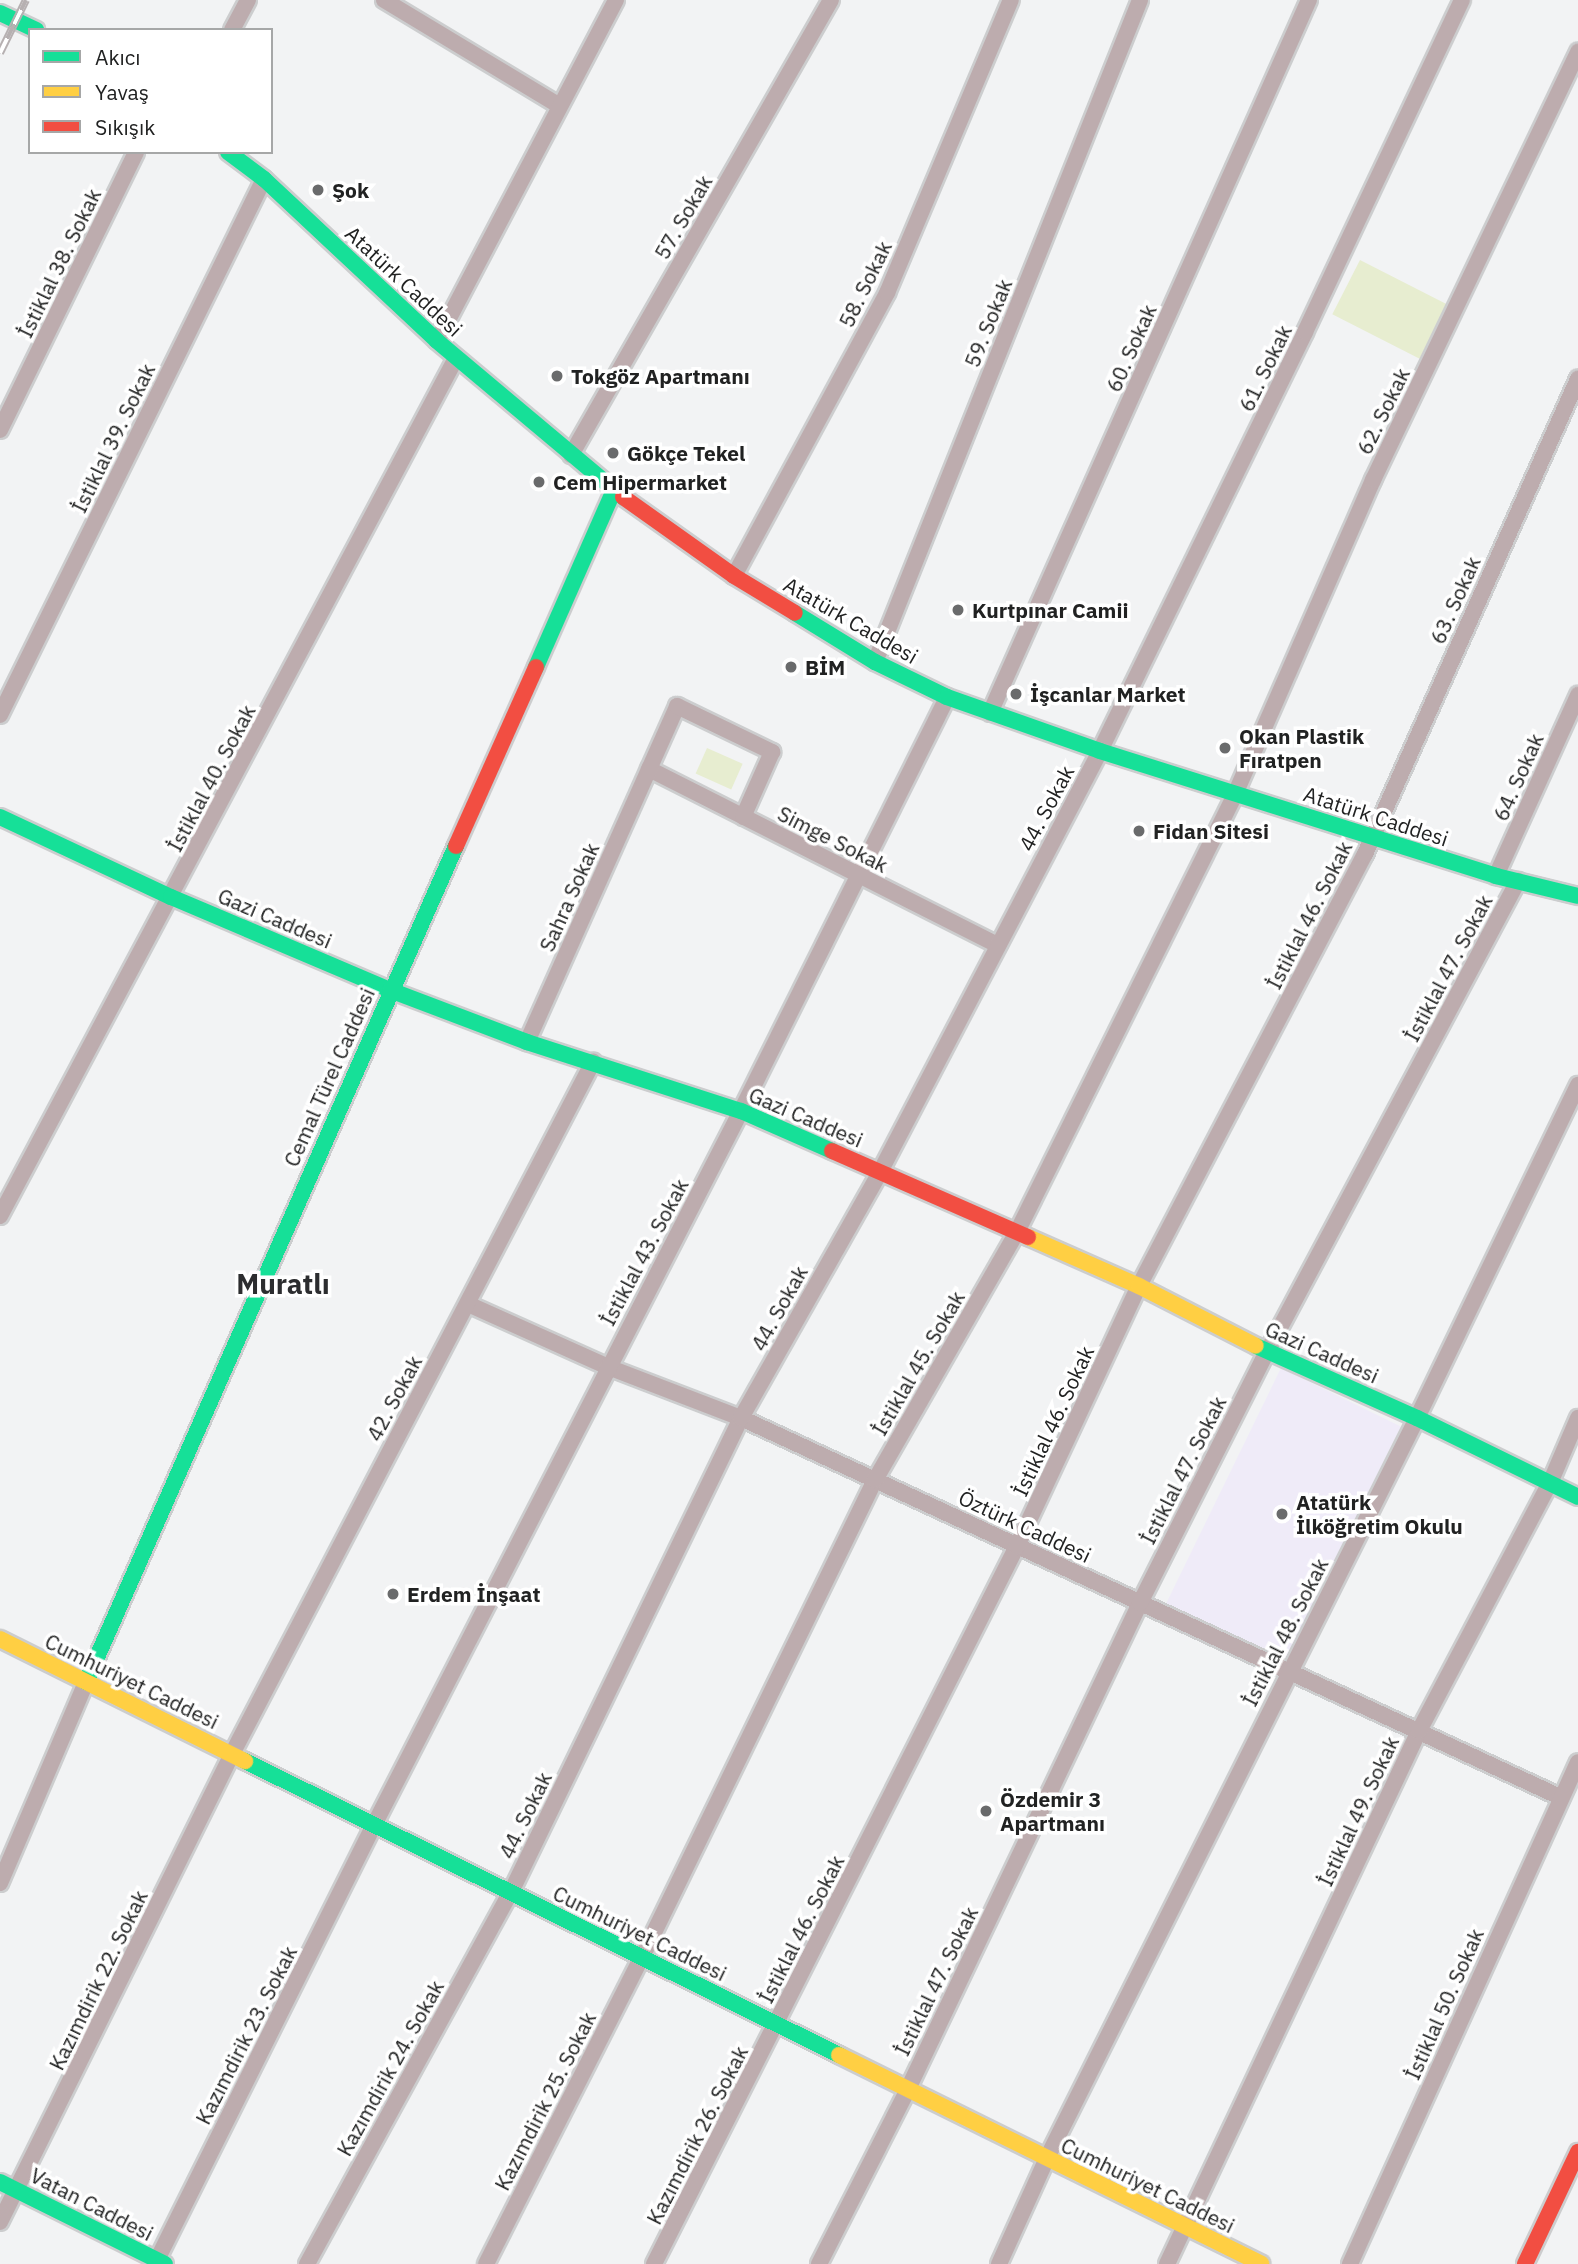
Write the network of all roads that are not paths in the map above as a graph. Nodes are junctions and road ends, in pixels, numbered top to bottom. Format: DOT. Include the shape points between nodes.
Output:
graph roads {
  1 [pos="248,0"];
  2 [pos="384,0"];
  3 [pos="616,0"];
  4 [pos="831,0"];
  5 [pos="1011,0"];
  6 [pos="1140,0"];
  7 [pos="1309,0"];
  8 [pos="1462,0"];
  9 [pos="0,13"];
  10 [pos="32,28"];
  11 [pos="233,28"];
  12 [pos="1578,52"];
  13 [pos="560,106"];
  14 [pos="135,154"];
  15 [pos="231,154"];
  16 [pos="264,179"];
  17 [pos="437,341"];
  18 [pos="456,358"];
  19 [pos="1578,379"];
  20 [pos="0,430"];
  21 [pos="571,455"];
  22 [pos="614,490"];
  23 [pos="734,576"];
  24 [pos="874,663"];
  25 [pos="1578,695"];
  26 [pos="947,697"];
  27 [pos="990,713"];
  28 [pos="0,715"];
  29 [pos="1100,751"];
  30 [pos="649,769"];
  31 [pos="1236,793"];
  32 [pos="0,817"];
  33 [pos="743,817"];
  34 [pos="1371,838"];
  35 [pos="858,876"];
  36 [pos="1496,876"];
  37 [pos="1518,881"];
  38 [pos="1578,896"];
  39 [pos="172,897"];
  40 [pos="998,945"];
  41 [pos="390,990"];
  42 [pos="527,1042"];
  43 [pos="593,1062"];
  44 [pos="1578,1085"];
  45 [pos="741,1111"];
  46 [pos="880,1172"];
  47 [pos="0,1216"];
  48 [pos="1017,1232"];
  49 [pos="1139,1286"];
  50 [pos="468,1304"];
  51 [pos="1267,1352"];
  52 [pos="608,1367"];
  53 [pos="741,1418"];
  54 [pos="1417,1418"];
  55 [pos="1578,1418"];
  56 [pos="874,1480"];
  57 [pos="1550,1483"];
  58 [pos="1578,1497"];
  59 [pos="1017,1546"];
  60 [pos="1140,1603"];
  61 [pos="0,1639"];
  62 [pos="1289,1671"];
  63 [pos="86,1682"];
  64 [pos="1419,1731"];
  65 [pos="232,1754"];
  66 [pos="1578,1762"];
  67 [pos="1560,1797"];
  68 [pos="374,1825"];
  69 [pos="0,1883"];
  70 [pos="511,1892"];
  71 [pos="642,1957"];
  72 [pos="777,2024"];
  73 [pos="908,2089"];
  74 [pos="1578,2152"];
  75 [pos="1047,2158"];
  76 [pos="0,2182"];
  77 [pos="18,2190"];
  78 [pos="0,2222"];
  79 [pos="1185,2226"];
  80 [pos="159,2263"];
  81 [pos="307,2264"];
  82 [pos="486,2264"];
  83 [pos="654,2264"];
  84 [pos="819,2264"];
  85 [pos="999,2264"];
  86 [pos="1167,2264"];
  87 [pos="1261,2264"];
  88 [pos="1350,2264"];
  89 [pos="1525,2264"];
  1 -- 11 [label="street"];
  2 -- 13 [label="street"];
  3 -- 13 [label="street"];
  4 -- 21 [label="street, 57. Sokak"];
  5 -- 23 [label="street, 58. Sokak" via="887,293"];
  6 -- 24 [label="street, 59. Sokak"];
  7 -- 27 [label="street, 60. Sokak"];
  8 -- 29 [label="street, 61. Sokak"];
  9 -- 10 [label="street"];
  12 -- 31 [label="street, 62. Sokak" via="1373,480"];
  13 -- 17 [label="street"];
  14 -- 20 [label="street, İstiklal 38. Sokak"];
  15 -- 16 [label="street, Atatürk Caddesi"];
  16 -- 17 [label="street, Atatürk Caddesi"];
  16 -- 28 [label="street, İstiklal 39. Sokak"];
  17 -- 18 [label="street, Atatürk Caddesi"];
  18 -- 21 [label="street, Atatürk Caddesi"];
  18 -- 39 [label="street, İstiklal 40. Sokak"];
  19 -- 34 [label="street, 63. Sokak"];
  21 -- 22 [label="street, Atatürk Caddesi"];
  22 -- 23 [label="street, Atatürk Caddesi"];
  22 -- 41 [label="street, Cemal Türel Caddesi"];
  23 -- 24 [label="street, Atatürk Caddesi"];
  24 -- 26 [label="street, Atatürk Caddesi"];
  25 -- 36 [label="street, 64. Sokak"];
  26 -- 27 [label="street, Atatürk Caddesi"];
  26 -- 35 [label="street, İstiklal 43. Sokak"];
  27 -- 29 [label="street, Atatürk Caddesi"];
  29 -- 31 [label="street, Atatürk Caddesi"];
  29 -- 40 [label="street, 44. Sokak"];
  30 -- 33 [label="street, Simge Sokak"];
  30 -- 33 [label="street, Sahra Sokak" via="677,706 772,752"];
  30 -- 42 [label="street, Sahra Sokak"];
  31 -- 34 [label="street, Atatürk Caddesi"];
  31 -- 48 [label="street, İstiklal 45. Sokak"];
  32 -- 39 [label="street, Gazi Caddesi"];
  33 -- 35 [label="street, Simge Sokak"];
  34 -- 36 [label="street, Atatürk Caddesi"];
  34 -- 49 [label="street, İstiklal 46. Sokak"];
  35 -- 40 [label="street, Simge Sokak"];
  35 -- 45 [label="street, İstiklal 43. Sokak"];
  36 -- 37 [label="street, Atatürk Caddesi"];
  37 -- 38 [label="street, Atatürk Caddesi"];
  37 -- 51 [label="street, İstiklal 47. Sokak"];
  39 -- 41 [label="street, Gazi Caddesi"];
  39 -- 47 [label="street, İstiklal 40. Sokak"];
  40 -- 46 [label="street, 44. Sokak"];
  41 -- 42 [label="street, Gazi Caddesi"];
  41 -- 63 [label="street, Cemal Türel Caddesi"];
  42 -- 43 [label="street, Gazi Caddesi"];
  43 -- 45 [label="street, Gazi Caddesi"];
  43 -- 50 [label="street, 42. Sokak"];
  44 -- 54 [label="street, İstiklal 48. Sokak"];
  45 -- 46 [label="street, Gazi Caddesi"];
  45 -- 52 [label="street, İstiklal 43. Sokak"];
  46 -- 48 [label="street, Gazi Caddesi"];
  46 -- 53 [label="street, 44. Sokak"];
  48 -- 49 [label="street, Gazi Caddesi"];
  48 -- 56 [label="street, İstiklal 45. Sokak"];
  49 -- 51 [label="street, Gazi Caddesi"];
  49 -- 59 [label="street, İstiklal 46. Sokak"];
  50 -- 52 [label="street, Öztürk Caddesi"];
  50 -- 65 [label="street, 42. Sokak"];
  51 -- 54 [label="street, Gazi Caddesi"];
  51 -- 60 [label="street, İstiklal 47. Sokak"];
  52 -- 53 [label="street, Öztürk Caddesi"];
  52 -- 68 [label="street, İstiklal 43. Sokak"];
  53 -- 56 [label="street, Öztürk Caddesi"];
  53 -- 70 [label="street, 44. Sokak"];
  54 -- 57 [label="street, Gazi Caddesi"];
  54 -- 62 [label="street, İstiklal 48. Sokak"];
  55 -- 57 [label="street, İstiklal 49. Sokak"];
  56 -- 59 [label="street, Öztürk Caddesi"];
  56 -- 71 [label="street, İstiklal 45. Sokak"];
  57 -- 58 [label="street, Gazi Caddesi"];
  57 -- 64 [label="street, İstiklal 49. Sokak"];
  59 -- 60 [label="street, Öztürk Caddesi"];
  59 -- 72 [label="street, İstiklal 46. Sokak"];
  60 -- 62 [label="street, Öztürk Caddesi"];
  60 -- 73 [label="street, İstiklal 47. Sokak"];
  61 -- 63 [label="street, Cumhuriyet Caddesi"];
  62 -- 64 [label="street, Öztürk Caddesi"];
  62 -- 75 [label="street, İstiklal 48. Sokak"];
  63 -- 65 [label="street, Cumhuriyet Caddesi"];
  63 -- 69 [label="street"];
  64 -- 67 [label="street, Öztürk Caddesi"];
  64 -- 79 [label="street, İstiklal 49. Sokak"];
  65 -- 68 [label="street, Cumhuriyet Caddesi"];
  65 -- 77 [label="street, Kazımdirik 22. Sokak"];
  66 -- 67 [label="street, İstiklal 50. Sokak"];
  67 -- 88 [label="street, İstiklal 50. Sokak"];
  68 -- 70 [label="street, Cumhuriyet Caddesi"];
  68 -- 80 [label="street, Kazımdirik 23. Sokak"];
  70 -- 71 [label="street, Cumhuriyet Caddesi"];
  70 -- 81 [label="street, Kazımdirik 24. Sokak"];
  71 -- 72 [label="street, Cumhuriyet Caddesi"];
  71 -- 82 [label="street, Kazımdirik 25. Sokak"];
  72 -- 73 [label="street, Cumhuriyet Caddesi"];
  72 -- 83 [label="street, Kazımdirik 26. Sokak"];
  73 -- 75 [label="street, Cumhuriyet Caddesi"];
  73 -- 84 [label="street, İstiklal 47. Sokak"];
  74 -- 89 [label="street"];
  75 -- 79 [label="street, Cumhuriyet Caddesi"];
  75 -- 85 [label="street, İstiklal 48. Sokak"];
  76 -- 77 [label="street, Vatan Caddesi"];
  77 -- 78 [label="street, Kazımdirik 22. Sokak"];
  77 -- 80 [label="street, Vatan Caddesi"];
  79 -- 86 [label="street, İstiklal 49. Sokak"];
  79 -- 87 [label="street, Cumhuriyet Caddesi"];
}
